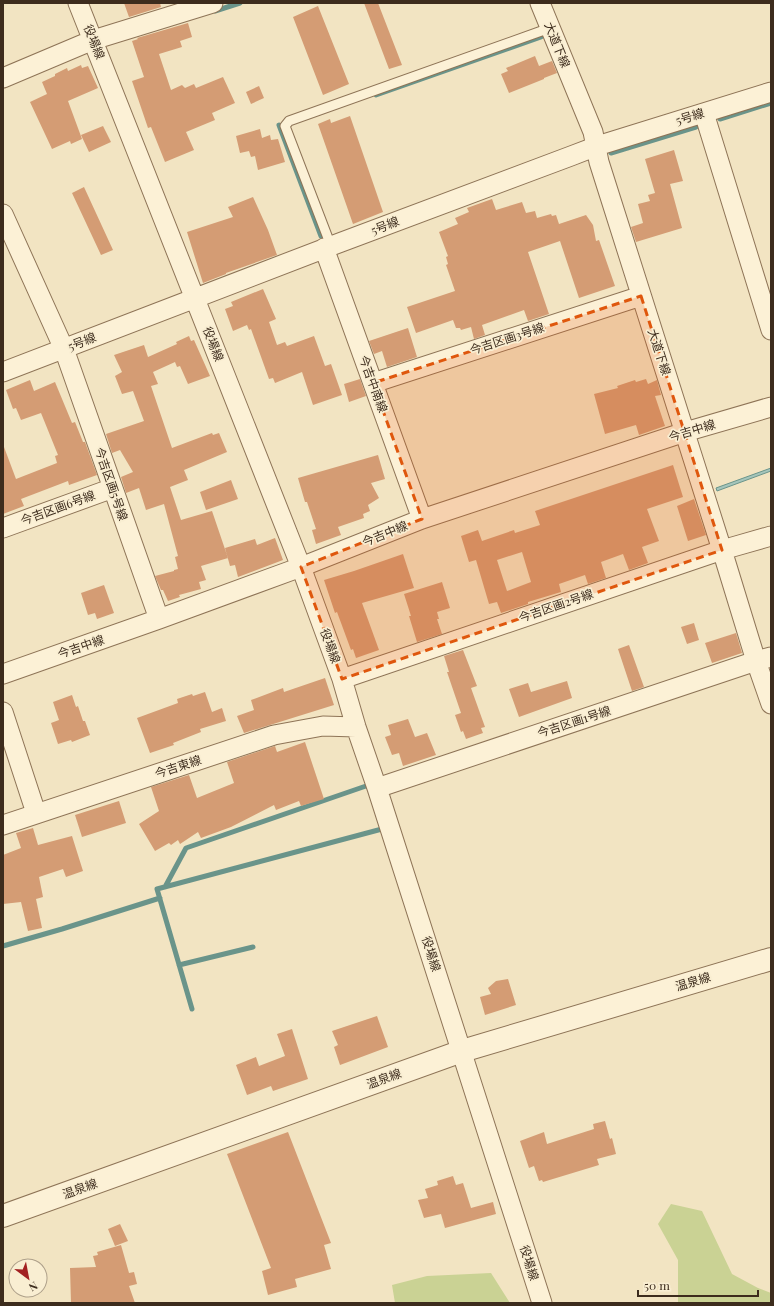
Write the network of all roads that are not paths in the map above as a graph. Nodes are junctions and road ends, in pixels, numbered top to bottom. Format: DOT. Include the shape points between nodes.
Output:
graph roads {
  1 [pos="78,3"];
  2 [pos="213,3"];
  3 [pos="540,3"];
  4 [pos="550,28"];
  5 [pos="93,40"];
  6 [pos="3,78"];
  7 [pos="771,92"];
  8 [pos="704,113"];
  9 [pos="597,146"];
  10 [pos="3,214"];
  11 [pos="328,247"];
  12 [pos="641,296"];
  13 [pos="195,299"];
  14 [pos="771,330"];
  15 [pos="64,349"];
  16 [pos="3,372"];
  17 [pos="373,383"];
  18 [pos="771,407"];
  19 [pos="684,432"];
  20 [pos="113,488"];
  21 [pos="422,519"];
  22 [pos="3,528"];
  23 [pos="771,536"];
  24 [pos="722,550"];
  25 [pos="301,568"];
  26 [pos="158,619"];
  27 [pos="764,659"];
  28 [pos="3,674"];
  29 [pos="342,679"];
  30 [pos="771,704"];
  31 [pos="3,712"];
  32 [pos="356,727"];
  33 [pos="377,788"];
  34 [pos="36,813"];
  35 [pos="3,825"];
  36 [pos="771,959"];
  37 [pos="462,1051"];
  38 [pos="3,1216"];
  39 [pos="542,1303"];
  1 -- 5 [label="street, 役場線"];
  2 -- 5 [label="street"];
  3 -- 4 [label="street, 大道下線"];
  4 -- 9 [label="street, 大道下線"];
  4 -- 11 [label="lane" via="289,121 285,126"];
  5 -- 6 [label="street"];
  5 -- 13 [label="street, 役場線"];
  7 -- 8 [label="street, 5号線"];
  8 -- 9 [label="street, 5号線"];
  8 -- 14 [label="street"];
  9 -- 11 [label="street, 5号線"];
  9 -- 12 [label="street, 大道下線" via="599,162"];
  10 -- 15 [label="street, 今吉区画5号線"];
  11 -- 13 [label="street, 5号線"];
  11 -- 17 [label="street, 今吉中南線"];
  12 -- 17 [label="street, 今吉区画3号線"];
  12 -- 19 [label="street, 大道下線"];
  13 -- 15 [label="street, 5号線"];
  13 -- 25 [label="street, 役場線"];
  15 -- 16 [label="street, 5号線"];
  15 -- 20 [label="street, 今吉区画5号線"];
  17 -- 21 [label="street, 今吉中南線"];
  18 -- 19 [label="street, 今吉中線"];
  19 -- 21 [label="street, 今吉中線"];
  19 -- 24 [label="street, 大道下線"];
  20 -- 22 [label="street, 今吉区画6号線"];
  20 -- 26 [label="street, 今吉区画5号線"];
  21 -- 25 [label="street, 今吉中線"];
  23 -- 24 [label="street, 今吉区画2号線"];
  24 -- 27 [label="street, 大道下線"];
  24 -- 29 [label="street, 今吉区画2号線"];
  25 -- 26 [label="street, 今吉中線"];
  25 -- 29 [label="street, 役場線"];
  26 -- 28 [label="street, 今吉中線"];
  27 -- 30 [label="street, 大道下線"];
  27 -- 33 [label="street, 今吉区画1号線"];
  29 -- 32 [label="street, 役場線"];
  31 -- 34 [label="street"];
  32 -- 33 [label="street, 役場線"];
  32 -- 34 [label="street, 今吉東線" via="323,726 274,735"];
  33 -- 37 [label="street, 役場線"];
  34 -- 35 [label="street, 今吉東線"];
  36 -- 37 [label="street, 温泉線"];
  37 -- 38 [label="street, 温泉線"];
  37 -- 39 [label="street, 役場線"];
}
